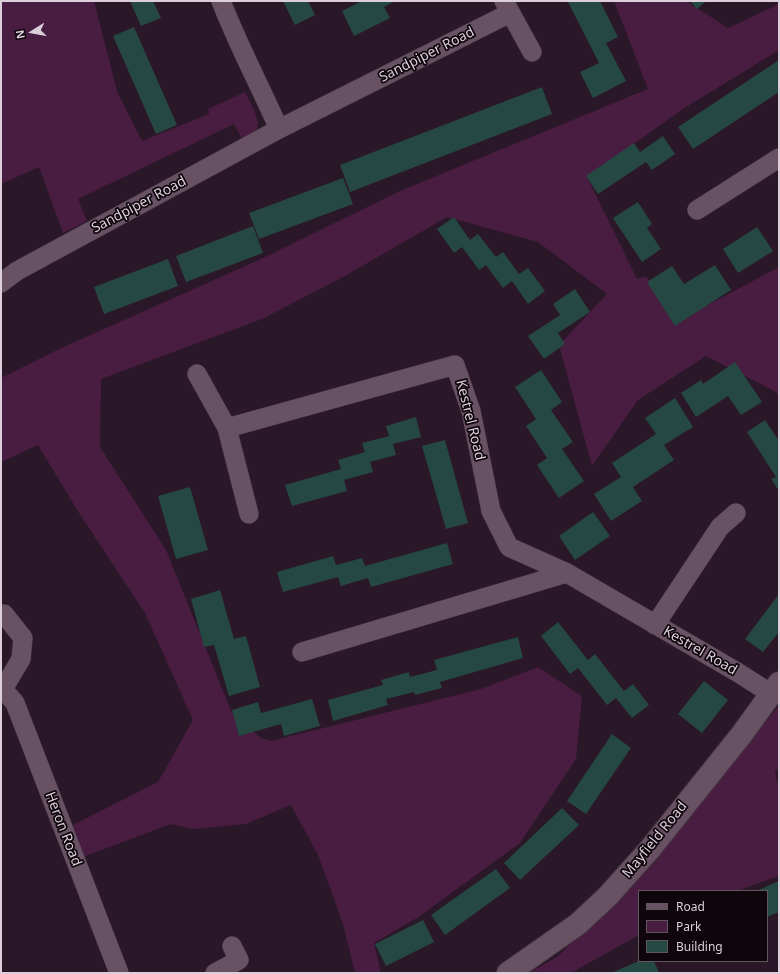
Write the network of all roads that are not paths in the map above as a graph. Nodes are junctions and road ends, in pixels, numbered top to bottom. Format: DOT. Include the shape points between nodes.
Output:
graph roads {
  1 [pos="221,1"];
  2 [pos="507,7"];
  3 [pos="532,52"];
  4 [pos="279,129"];
  5 [pos="779,158"];
  6 [pos="697,210"];
  7 [pos="1,283"];
  8 [pos="197,374"];
  9 [pos="227,428"];
  10 [pos="736,513"];
  11 [pos="249,514"];
  12 [pos="567,573"];
  13 [pos="4,614"];
  14 [pos="654,625"];
  15 [pos="302,652"];
  16 [pos="775,688"];
  17 [pos="2,690"];
  18 [pos="232,946"];
  19 [pos="118,973"];
  20 [pos="215,973"];
  21 [pos="508,973"];
  1 -- 4 [label="street"];
  2 -- 3 [label="street, Sandpiper Road"];
  2 -- 4 [label="street, Sandpiper Road"];
  4 -- 7 [label="street, Sandpiper Road" via="17,271"];
  5 -- 6 [label="street"];
  8 -- 9 [label="street"];
  9 -- 11 [label="street"];
  9 -- 12 [label="street, Kestrel Road" via="455,365 471,411 491,511 509,547"];
  10 -- 14 [label="street" via="720,527"];
  12 -- 14 [label="street, Kestrel Road"];
  12 -- 15 [label="street"];
  13 -- 17 [label="street" via="23,638 21,659"];
  14 -- 16 [label="street, Kestrel Road" via="737,672"];
  16 -- 21 [label="street, Mayfield Road" via="742,734 650,849 608,896 578,924"];
  17 -- 19 [label="street, Heron Road" via="15,703"];
  18 -- 20 [label="street" via="239,960"];
}
